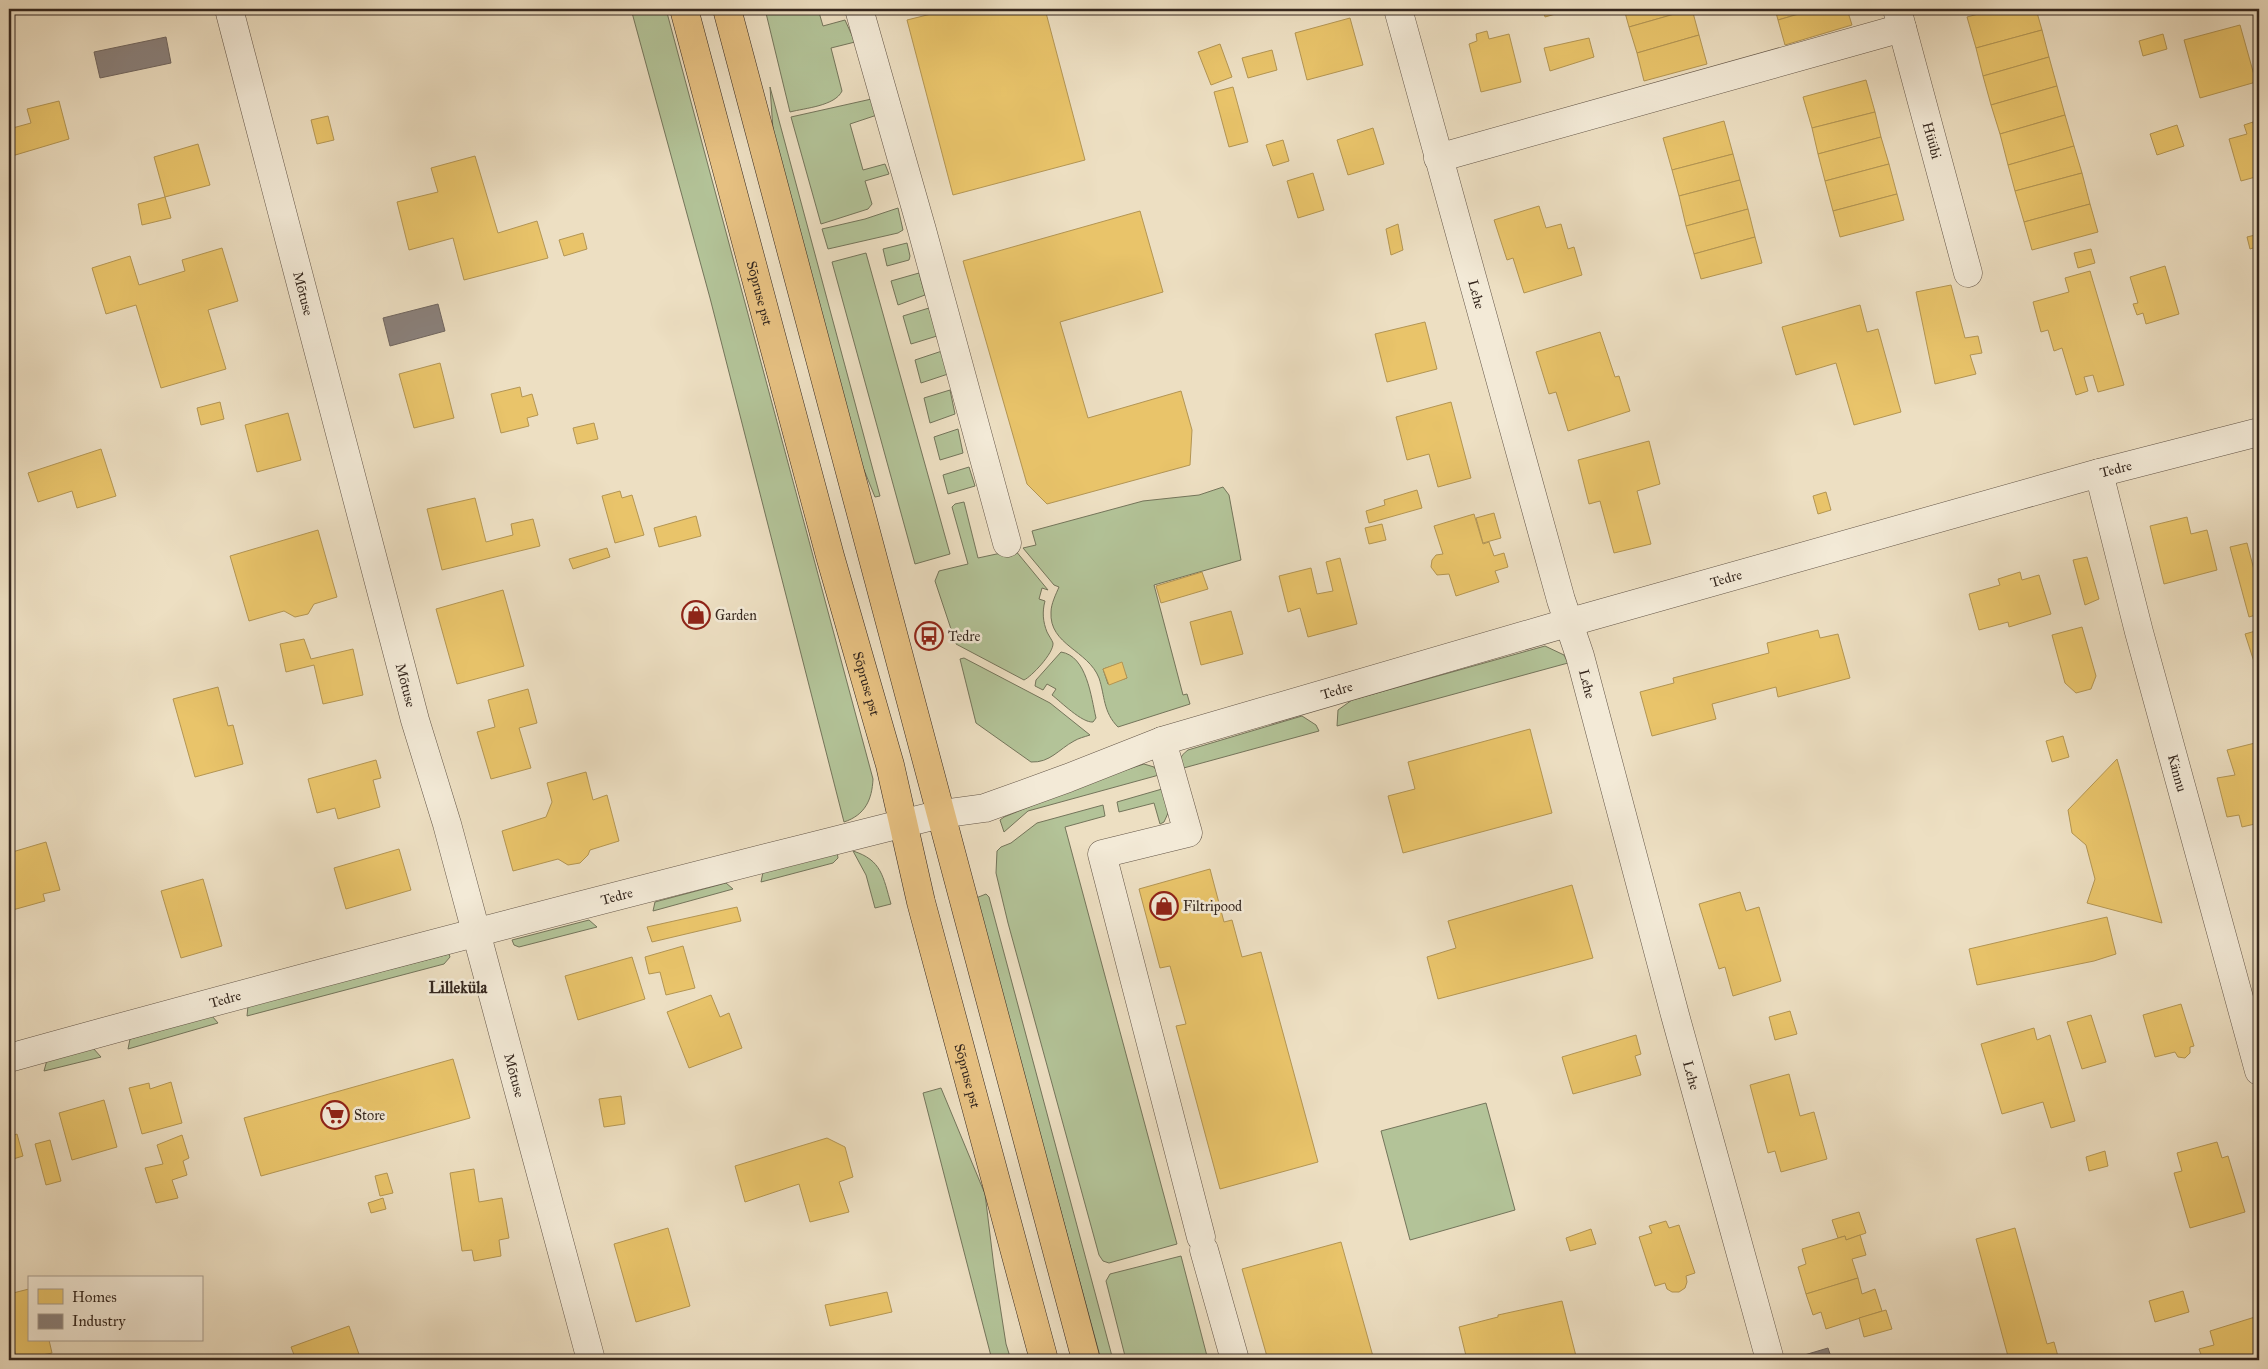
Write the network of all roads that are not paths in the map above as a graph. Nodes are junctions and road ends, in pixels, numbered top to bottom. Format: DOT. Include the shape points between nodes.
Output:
graph roads {
  1 [pos="229,9"];
  2 [pos="684,9"];
  3 [pos="727,9"];
  4 [pos="859,9"];
  5 [pos="1398,9"];
  6 [pos="1900,18"];
  7 [pos="1438,158"];
  8 [pos="1968,273"];
  9 [pos="2259,432"];
  10 [pos="2099,474"];
  11 [pos="1007,543"];
  12 [pos="1567,623"];
  13 [pos="1162,741"];
  14 [pos="941,814"];
  15 [pos="904,823"];
  16 [pos="476,932"];
  17 [pos="9,1058"];
  18 [pos="2259,1070"];
  19 [pos="590,1360"];
  20 [pos="1044,1360"];
  21 [pos="1086,1360"];
  22 [pos="1235,1360"];
  23 [pos="1770,1360"];
  1 -- 16 [label="street, Mõtuse" via="415,720"];
  2 -- 15 [label="main road, Sõpruse pst"];
  3 -- 14 [label="main road"];
  4 -- 11 [label="street"];
  5 -- 7 [label="street, Lehe"];
  6 -- 7 [label="street"];
  6 -- 8 [label="street, Hüübi"];
  7 -- 12 [label="street, Lehe"];
  9 -- 10 [label="street, Tedre"];
  10 -- 12 [label="street, Tedre"];
  10 -- 18 [label="street, Kännu"];
  12 -- 13 [label="street, Tedre"];
  12 -- 23 [label="street, Lehe" via="1583,666"];
  13 -- 14 [label="street, Tedre" via="985,808"];
  13 -- 22 [label="street" via="1188,833 1102,854"];
  14 -- 15 [label="street, Tedre"];
  14 -- 21 [label="main road"];
  15 -- 16 [label="street, Tedre"];
  15 -- 20 [label="main road, Sõpruse pst" via="921,902"];
  16 -- 17 [label="street, Tedre"];
  16 -- 19 [label="street, Mõtuse"];
}
